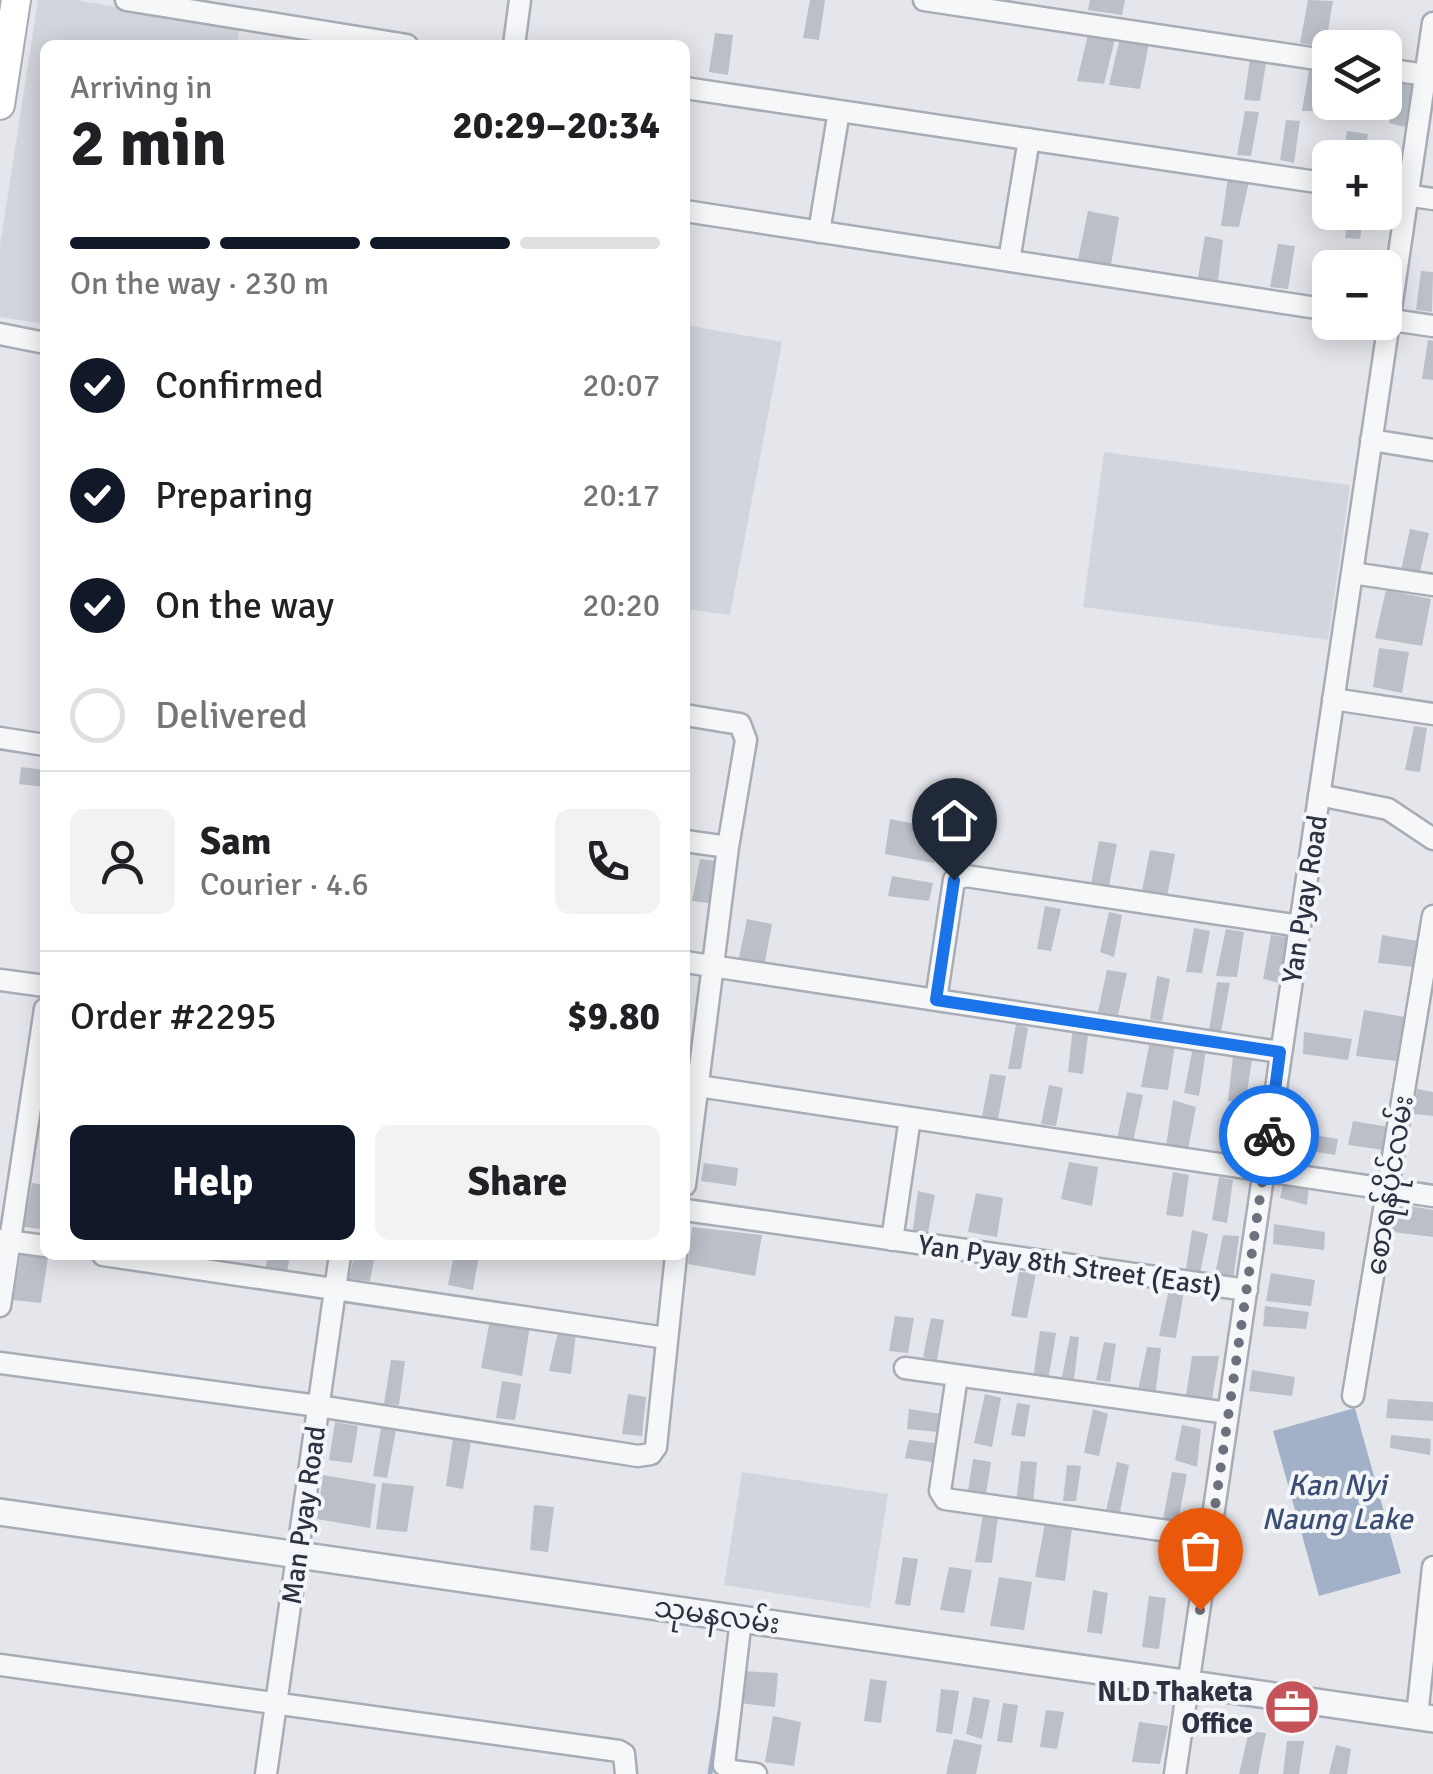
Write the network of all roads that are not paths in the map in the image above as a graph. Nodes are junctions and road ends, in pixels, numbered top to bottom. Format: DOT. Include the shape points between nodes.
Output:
graph roads {
  1 [pos="16,0"];
  2 [pos="520,0"];
  3 [pos="924,0"];
  4 [pos="133,1"];
  5 [pos="1047,9"];
  6 [pos="1433,23"];
  7 [pos="375,40"];
  8 [pos="515,40"];
  9 [pos="1312,57"];
  10 [pos="1402,71"];
  11 [pos="1429,75"];
  12 [pos="690,89"];
  13 [pos="0,105"];
  14 [pos="838,110"];
  15 [pos="1029,139"];
  16 [pos="1312,181"];
  17 [pos="1402,194"];
  18 [pos="1408,195"];
  19 [pos="1433,199"];
  20 [pos="690,212"];
  21 [pos="819,232"];
  22 [pos="1399,250"];
  23 [pos="1009,261"];
  24 [pos="1312,307"];
  25 [pos="1402,321"];
  26 [pos="1433,326"];
  27 [pos="0,334"];
  28 [pos="1384,340"];
  29 [pos="40,342"];
  30 [pos="1371,440"];
  31 [pos="1433,450"];
  32 [pos="1352,573"];
  33 [pos="1433,586"];
  34 [pos="1333,699"];
  35 [pos="1433,714"];
  36 [pos="690,717"];
  37 [pos="0,738"];
  38 [pos="40,744"];
  39 [pos="1320,794"];
  40 [pos="1433,839"];
  41 [pos="690,842"];
  42 [pos="728,847"];
  43 [pos="1433,916"];
  44 [pos="1300,926"];
  45 [pos="690,963"];
  46 [pos="713,966"];
  47 [pos="0,980"];
  48 [pos="40,985"];
  49 [pos="936,1000"];
  50 [pos="1280,1052"];
  51 [pos="40,1077"];
  52 [pos="691,1085"];
  53 [pos="37,1117"];
  54 [pos="910,1118"];
  55 [pos="1264,1171"];
  56 [pos="1388,1190"];
  57 [pos="1433,1196"];
  58 [pos="690,1211"];
  59 [pos="5,1240"];
  60 [pos="892,1240"];
  61 [pos="40,1245"];
  62 [pos="137,1260"];
  63 [pos="339,1260"];
  64 [pos="675,1260"];
  65 [pos="335,1289"];
  66 [pos="1248,1290"];
  67 [pos="0,1306"];
  68 [pos="666,1338"];
  69 [pos="0,1364"];
  70 [pos="905,1368"];
  71 [pos="957,1376"];
  72 [pos="1353,1396"];
  73 [pos="318,1406"];
  74 [pos="1228,1413"];
  75 [pos="0,1512"];
  76 [pos="1210,1537"];
  77 [pos="298,1555"];
  78 [pos="1433,1567"];
  79 [pos="741,1619"];
  80 [pos="0,1665"];
  81 [pos="1189,1684"];
  82 [pos="276,1705"];
  83 [pos="1425,1717"];
  84 [pos="624,1764"];
  85 [pos="266,1774"];
  86 [pos="756,1774"];
  87 [pos="1176,1774"];
  1 -- 13 [label="main road"];
  2 -- 8 [label="street"];
  3 -- 5 [label="street"];
  4 -- 7 [label="street"];
  5 -- 9 [label="street"];
  6 -- 11 [label="street, Yan Pyay Road"];
  10 -- 11 [label="street"];
  11 -- 18 [label="street, Yan Pyay Road"];
  12 -- 14 [label="street"];
  14 -- 15 [label="street"];
  14 -- 21 [label="street"];
  15 -- 16 [label="street"];
  15 -- 23 [label="street"];
  17 -- 18 [label="street"];
  18 -- 19 [label="street"];
  18 -- 22 [label="street, Yan Pyay Road"];
  20 -- 21 [label="street"];
  21 -- 23 [label="street"];
  23 -- 24 [label="street"];
  25 -- 26 [label="street"];
  27 -- 29 [label="street"];
  28 -- 30 [label="street, Yan Pyay Road"];
  30 -- 31 [label="street"];
  30 -- 32 [label="street, Yan Pyay Road"];
  32 -- 33 [label="street"];
  32 -- 34 [label="street, Yan Pyay Road"];
  34 -- 35 [label="street"];
  34 -- 39 [label="street, Yan Pyay Road"];
  36 -- 42 [label="street" via="744,729"];
  37 -- 38 [label="street"];
  39 -- 40 [label="street" via="1388,809"];
  39 -- 44 [label="street, Yan Pyay Road"];
  41 -- 42 [label="street"];
  42 -- 46 [label="street"];
  43 -- 56 [label="street, စောရန်ပိုင်လမ်း"];
  44 -- 49 [label="street" via="966,876 954,880"];
  44 -- 50 [label="street, Yan Pyay Road"];
  45 -- 46 [label="street"];
  46 -- 49 [label="street"];
  46 -- 52 [label="street"];
  47 -- 48 [label="street"];
  49 -- 50 [label="street"];
  50 -- 55 [label="street, Yan Pyay Road"];
  51 -- 53 [label="street"];
  52 -- 54 [label="street"];
  53 -- 59 [label="street"];
  54 -- 55 [label="street"];
  54 -- 60 [label="street"];
  55 -- 56 [label="street"];
  55 -- 66 [label="street, Yan Pyay Road"];
  56 -- 57 [label="street"];
  56 -- 72 [label="street, စောရန်ပိုင်လမ်း"];
  58 -- 60 [label="street, Yan Pyay 8th Street (East)"];
  59 -- 61 [label="street"];
  59 -- 67 [label="street"];
  60 -- 66 [label="street, Yan Pyay 8th Street (East)"];
  62 -- 65 [label="street"];
  63 -- 65 [label="street, Man Pyay Road"];
  64 -- 68 [label="street"];
  65 -- 68 [label="street"];
  65 -- 73 [label="street, Man Pyay Road"];
  66 -- 74 [label="street, Yan Pyay Road"];
  68 -- 73 [label="street" via="651,1454"];
  69 -- 73 [label="street"];
  70 -- 71 [label="street"];
  71 -- 74 [label="street"];
  71 -- 76 [label="street" via="940,1490 945,1498"];
  73 -- 77 [label="street, Man Pyay Road"];
  74 -- 76 [label="street, Yan Pyay Road"];
  75 -- 77 [label="street, သုမနလမ်း"];
  76 -- 81 [label="street, Yan Pyay Road"];
  77 -- 79 [label="street, သုမနလမ်း"];
  77 -- 82 [label="street, Man Pyay Road"];
  78 -- 83 [label="street"];
  79 -- 81 [label="street, သုမနလမ်း"];
  79 -- 86 [label="street" via="724,1765"];
  80 -- 82 [label="street"];
  81 -- 83 [label="street, သုမနလမ်း"];
  81 -- 87 [label="street, Yan Pyay Road"];
  82 -- 84 [label="street"];
  82 -- 85 [label="street, Man Pyay Road"];
}
